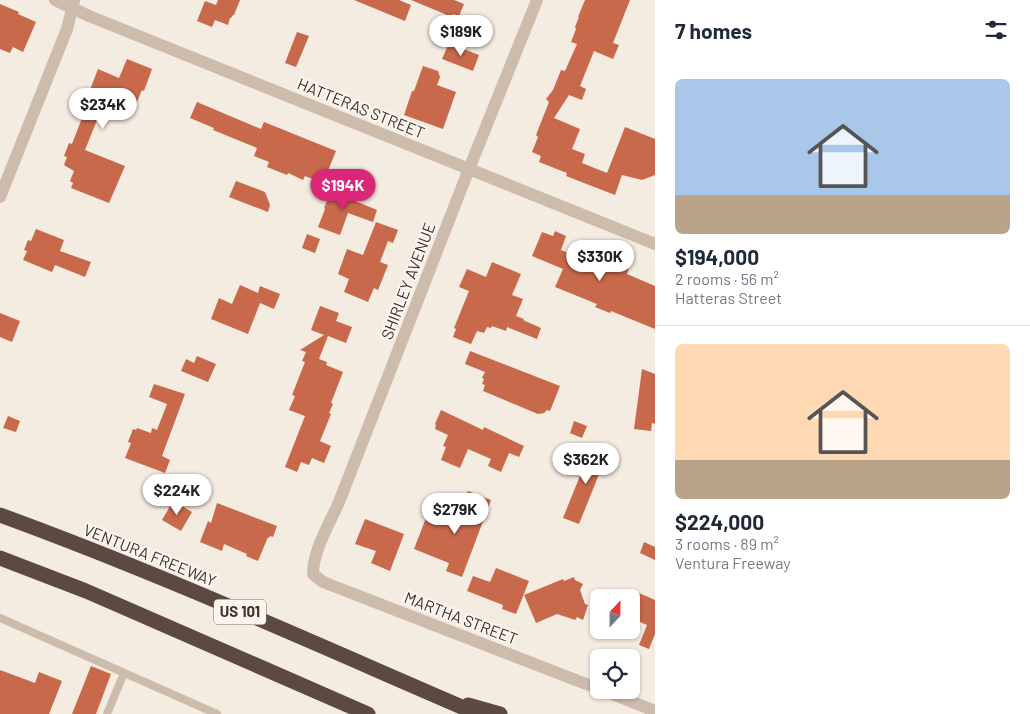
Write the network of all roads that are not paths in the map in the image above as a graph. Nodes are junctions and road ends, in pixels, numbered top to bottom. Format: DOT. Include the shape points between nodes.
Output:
graph roads {
  1 [pos="55,0"];
  2 [pos="537,0"];
  3 [pos="74,4"];
  4 [pos="469,169"];
  5 [pos="0,197"];
  6 [pos="655,244"];
  7 [pos="0,515"];
  8 [pos="0,558"];
  9 [pos="313,574"];
  10 [pos="0,618"];
  11 [pos="124,673"];
  12 [pos="590,685"];
  13 [pos="431,694"];
  14 [pos="625,699"];
  15 [pos="655,711"];
  16 [pos="107,714"];
  17 [pos="217,714"];
  18 [pos="368,714"];
  19 [pos="478,714"];
  20 [pos="500,714"];
  1 -- 3 [label="street, HATTERAS STREET"];
  2 -- 4 [label="street, SHIRLEY AVENUE"];
  3 -- 4 [label="street, HATTERAS STREET" via="89,16"];
  3 -- 5 [label="street"];
  4 -- 6 [label="street, HATTERAS STREET"];
  4 -- 9 [label="street, SHIRLEY AVENUE" via="340,502 322,539 313,563"];
  7 -- 13 [label="highway, VENTURA FREEWAY / US 101" via="158,577"];
  8 -- 18 [label="highway, US 101" via="86,591"];
  9 -- 12 [label="street, MARTHA STREET" via="323,582"];
  10 -- 11 [label="lane"];
  11 -- 16 [label="lane"];
  11 -- 17 [label="lane"];
  13 -- 19 [label="highway, VENTURA FREEWAY / US 101"];
  13 -- 20 [label="highway"];
  14 -- 15 [label="street, MARTHA STREET"];
}
